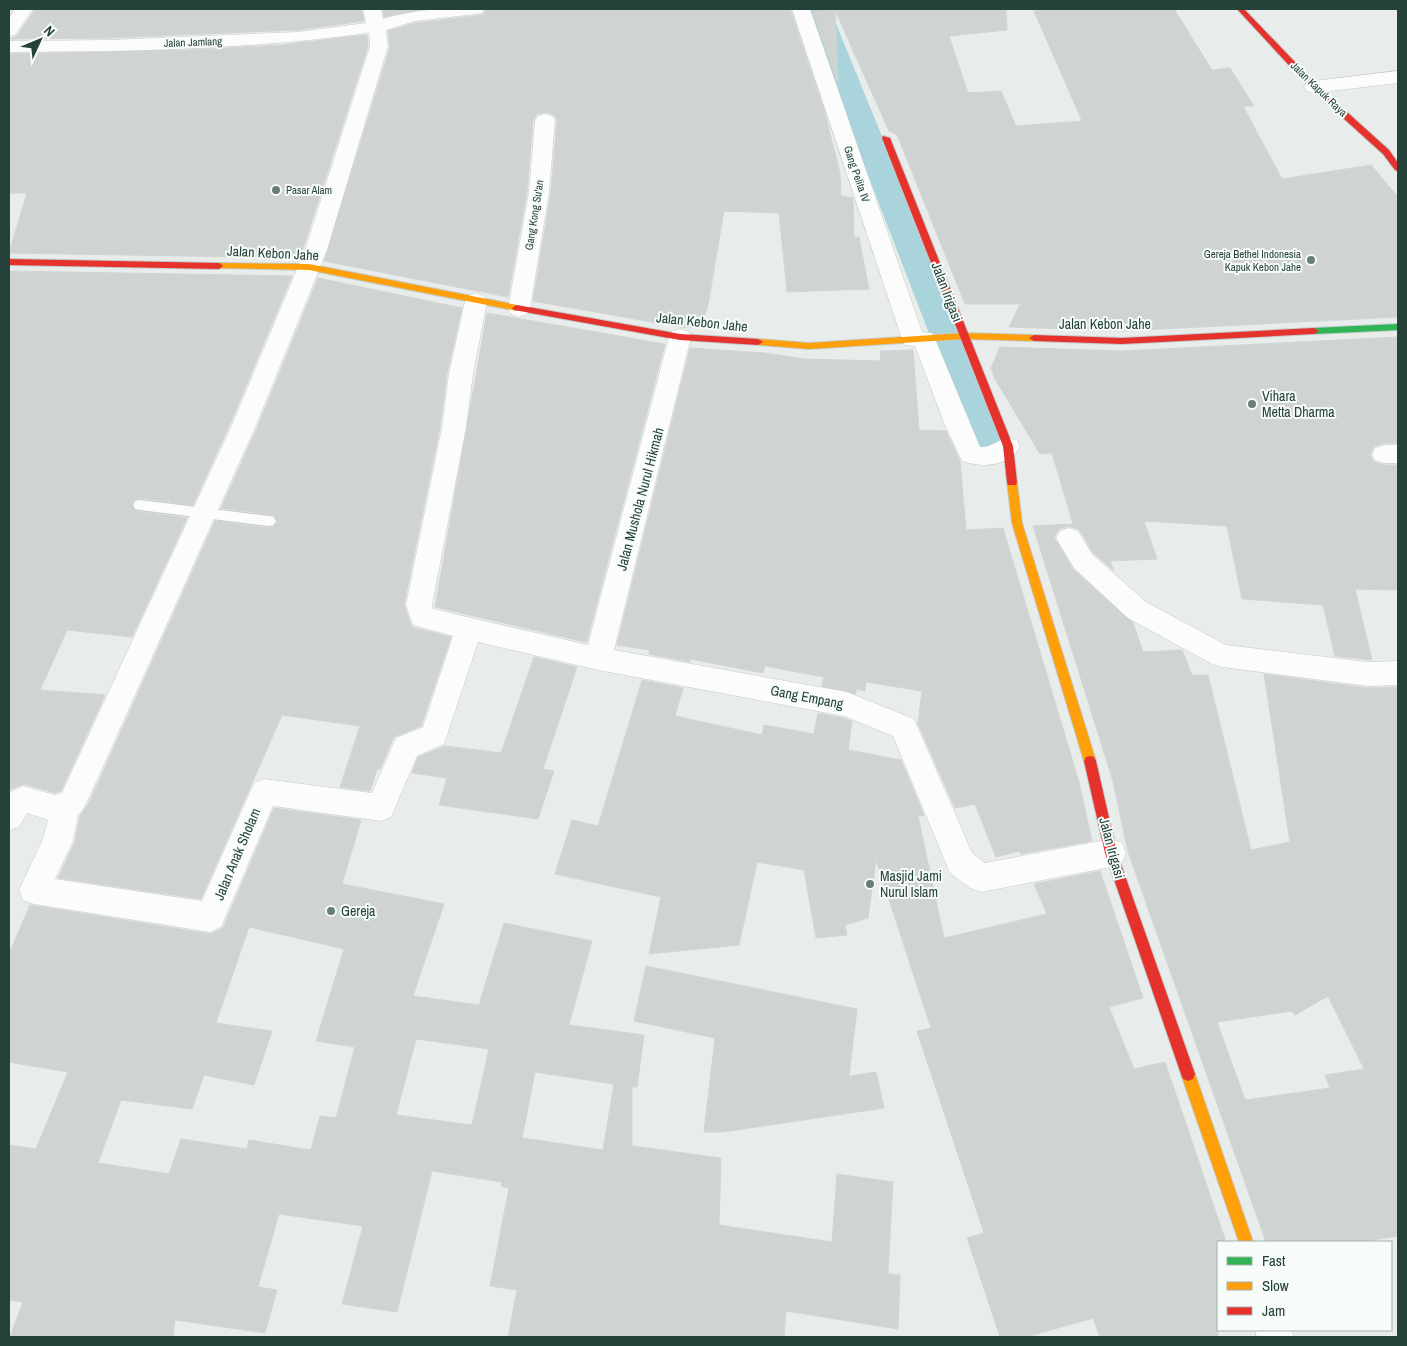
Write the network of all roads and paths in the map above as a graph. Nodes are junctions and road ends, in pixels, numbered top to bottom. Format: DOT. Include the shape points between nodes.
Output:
graph roads {
  1 [pos="24,9"];
  2 [pos="476,9"];
  3 [pos="801,9"];
  4 [pos="1240,9"];
  5 [pos="374,18"];
  6 [pos="9,31"];
  7 [pos="9,46"];
  8 [pos="1398,77"];
  9 [pos="1314,87"];
  10 [pos="545,120"];
  11 [pos="886,138"];
  12 [pos="1398,168"];
  13 [pos="9,262"];
  14 [pos="309,267"];
  15 [pos="476,301"];
  16 [pos="519,309"];
  17 [pos="1398,327"];
  18 [pos="680,337"];
  19 [pos="960,337"];
  20 [pos="922,339"];
  21 [pos="1008,446"];
  22 [pos="140,505"];
  23 [pos="204,512"];
  24 [pos="269,520"];
  25 [pos="1069,538"];
  26 [pos="469,629"];
  27 [pos="598,659"];
  28 [pos="1398,674"];
  29 [pos="65,808"];
  30 [pos="9,817"];
  31 [pos="1111,853"];
  32 [pos="1246,1241"];
  1 -- 6 [label="street"];
  2 -- 5 [label="street, Jalan Jamlang"];
  3 -- 20 [label="street, Gang Pelita IV"];
  4 -- 9 [label="street, Jalan Kapuk Raya"];
  5 -- 7 [label="street, Jalan Jamlang" via="311,36 110,46"];
  5 -- 14 [label="street" via="379,46"];
  8 -- 9 [label="street"];
  9 -- 12 [label="street, Jalan Kapuk Raya" via="1386,152"];
  10 -- 16 [label="street, Gang Kong Su'an" via="539,192"];
  11 -- 19 [label="street, Jalan Irigasi"];
  13 -- 14 [label="street, Jalan Kebon Jahe"];
  14 -- 15 [label="street, Jalan Kebon Jahe"];
  14 -- 23 [label="street"];
  15 -- 16 [label="street, Jalan Kebon Jahe"];
  15 -- 26 [label="street, Gang Empang" via="419,605 422,617"];
  16 -- 18 [label="street, Jalan Kebon Jahe"];
  17 -- 19 [label="street, Jalan Kebon Jahe" via="1122,341"];
  18 -- 20 [label="street, Jalan Kebon Jahe" via="809,346"];
  18 -- 27 [label="street, Jalan Mushola Nurul Hikmah"];
  19 -- 20 [label="street, Jalan Kebon Jahe"];
  19 -- 21 [label="street, Jalan Irigasi"];
  20 -- 21 [label="street" via="971,454 991,457"];
  21 -- 31 [label="street, Jalan Irigasi" via="1017,523 1096,782"];
  22 -- 23 [label="lane"];
  23 -- 24 [label="lane"];
  23 -- 29 [label="street" via="72,802"];
  25 -- 28 [label="street" via="1082,561 1137,610 1222,656 1368,674"];
  26 -- 27 [label="street, Gang Empang"];
  26 -- 29 [label="street, Jalan Anak Sholam" via="434,735 406,747 381,808 264,792 210,917 34,890 58,841"];
  27 -- 31 [label="street, Gang Empang" via="847,704 904,728 961,863 981,878"];
  29 -- 30 [label="street" via="23,799 14,806"];
  31 -- 32 [label="street, Jalan Irigasi"];
}
